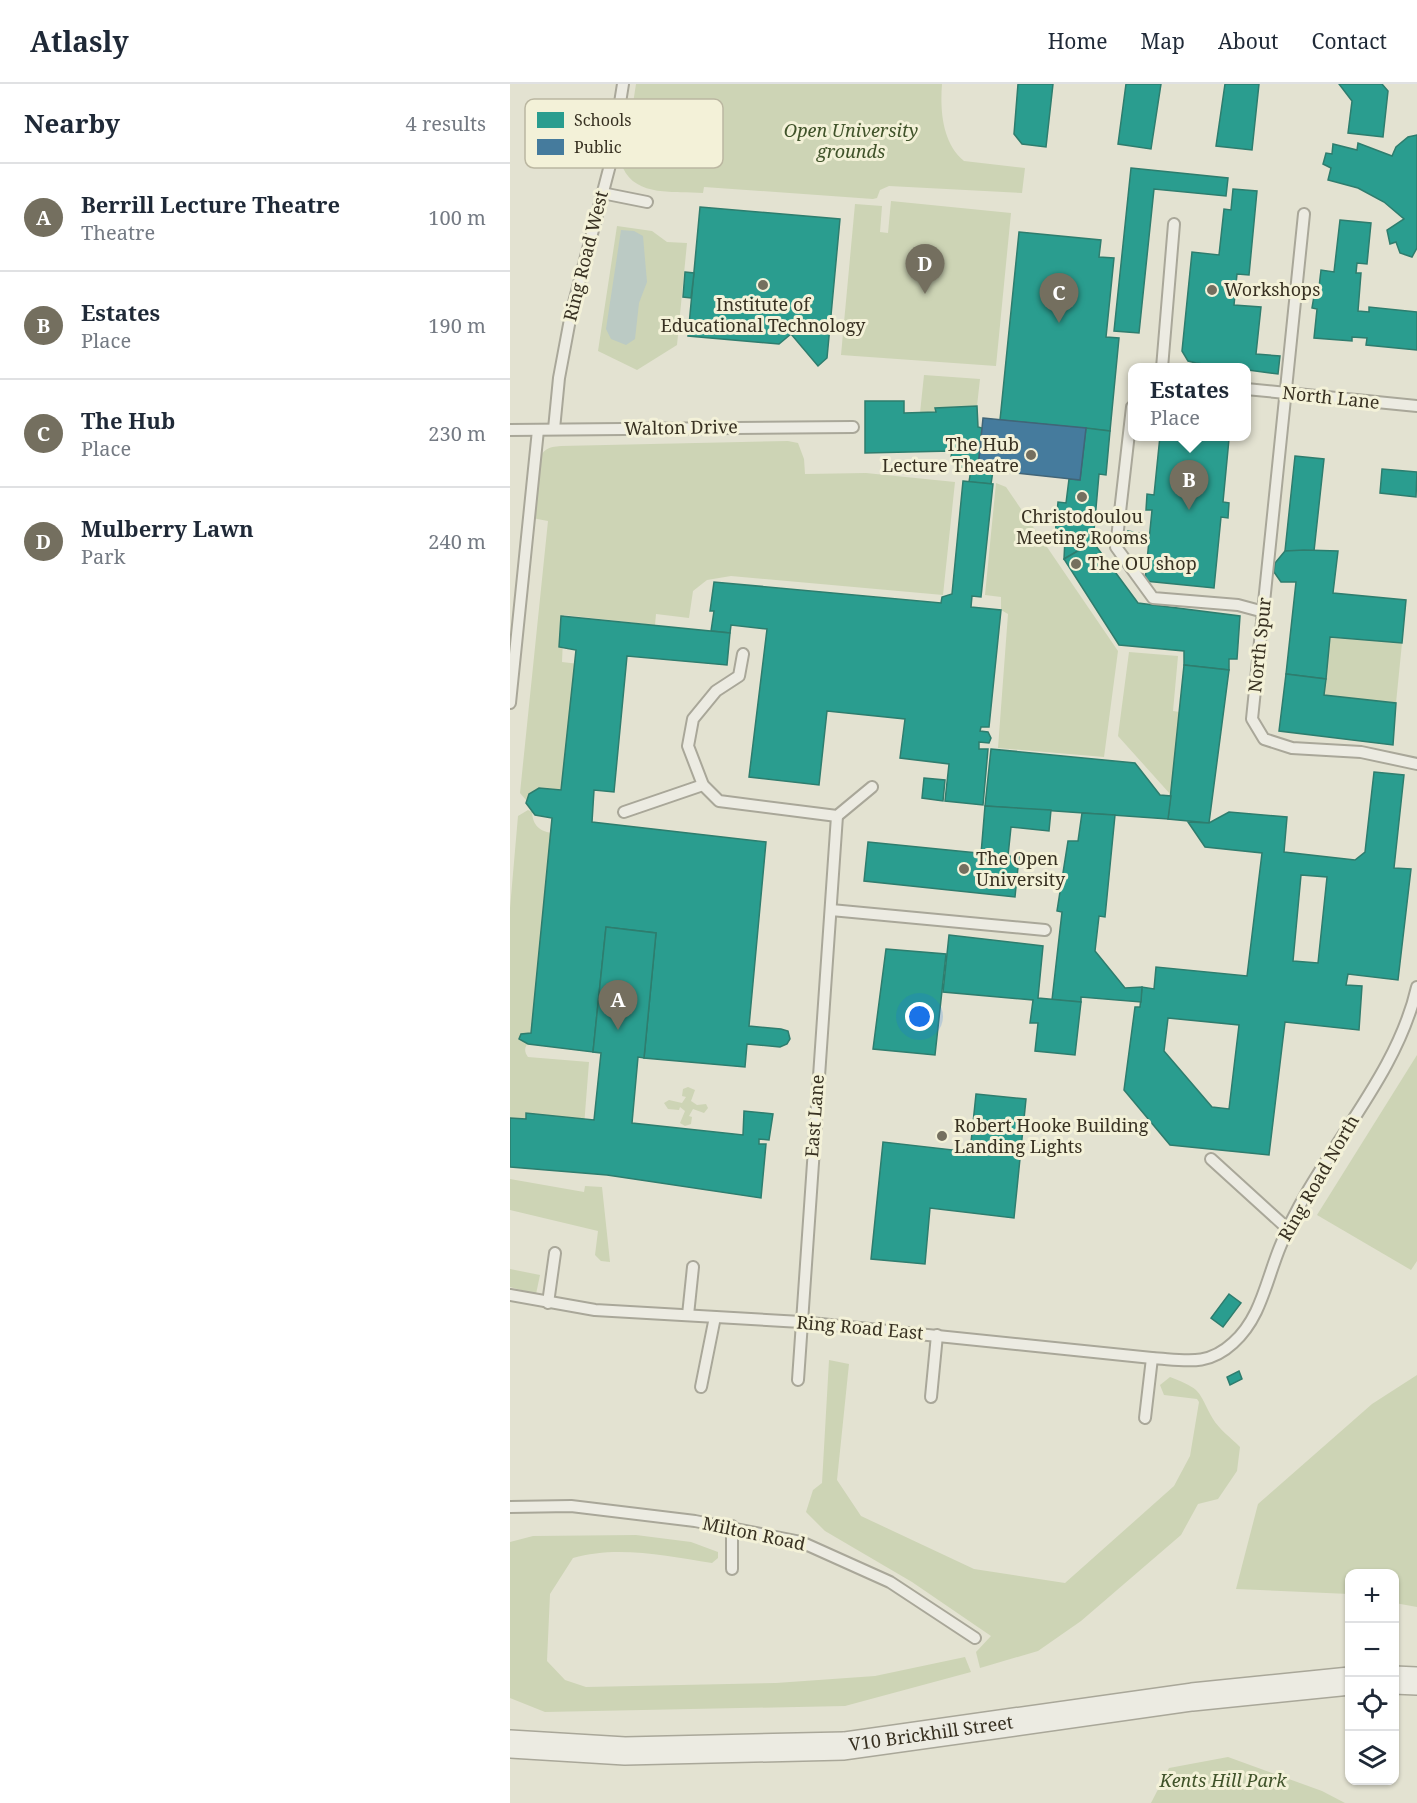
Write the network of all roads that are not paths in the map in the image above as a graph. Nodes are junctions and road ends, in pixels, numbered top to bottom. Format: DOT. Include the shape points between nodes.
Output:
graph roads {
  1 [pos="623,84"];
  2 [pos="621,99"];
  3 [pos="609,168"];
  4 [pos="602,193"];
  5 [pos="646,202"];
  6 [pos="1304,214"];
  7 [pos="1174,224"];
  8 [pos="1162,363"];
  9 [pos="1251,390"];
  10 [pos="1284,393"];
  11 [pos="1417,406"];
  12 [pos="853,427"];
  13 [pos="554,429"];
  14 [pos="510,430"];
  15 [pos="538,430"];
  16 [pos="1128,441"];
  17 [pos="1264,612"];
  18 [pos="743,654"];
  19 [pos="510,703"];
  20 [pos="1417,764"];
  21 [pos="703,785"];
  22 [pos="872,787"];
  23 [pos="624,812"];
  24 [pos="837,816"];
  25 [pos="831,910"];
  26 [pos="1045,930"];
  27 [pos="1417,987"];
  28 [pos="1211,1159"];
  29 [pos="1288,1229"];
  30 [pos="555,1253"];
  31 [pos="693,1267"];
  32 [pos="510,1295"];
  33 [pos="548,1303"];
  34 [pos="688,1315"];
  35 [pos="715,1317"];
  36 [pos="801,1322"];
  37 [pos="937,1335"];
  38 [pos="1152,1358"];
  39 [pos="1210,1360"];
  40 [pos="798,1380"];
  41 [pos="702,1387"];
  42 [pos="931,1397"];
  43 [pos="1145,1418"];
  44 [pos="510,1507"];
  45 [pos="732,1526"];
  46 [pos="732,1569"];
  47 [pos="975,1638"];
  48 [pos="1399,1680"];
  49 [pos="1345,1681"];
  50 [pos="1417,1681"];
  51 [pos="510,1744"];
  1 -- 2 [label="lane, Ring Road West"];
  3 -- 4 [label="lane, Ring Road West"];
  4 -- 5 [label="lane"];
  4 -- 13 [label="lane, Ring Road West" via="571,314"];
  6 -- 10 [label="lane, North Spur"];
  7 -- 8 [label="lane"];
  9 -- 10 [label="lane, North Lane"];
  10 -- 11 [label="lane, North Lane"];
  10 -- 17 [label="lane, North Spur"];
  12 -- 13 [label="lane, Walton Drive"];
  13 -- 15 [label="lane, Walton Drive"];
  14 -- 15 [label="lane, Walton Drive"];
  15 -- 19 [label="lane"];
  16 -- 17 [label="lane" via="1116,547 1153,598 1238,605"];
  17 -- 20 [label="lane, North Spur" via="1252,719 1264,739 1292,748 1361,753"];
  18 -- 21 [label="lane" via="739,676 716,691 693,719 688,746"];
  21 -- 23 [label="lane"];
  21 -- 24 [label="lane" via="719,801"];
  22 -- 24 [label="lane"];
  24 -- 25 [label="lane, East Lane"];
  25 -- 26 [label="lane"];
  25 -- 36 [label="lane, East Lane"];
  27 -- 29 [label="lane, Ring Road North" via="1411,1012 1392,1052"];
  28 -- 29 [label="lane"];
  29 -- 39 [label="lane, Ring Road North" via="1251,1324"];
  30 -- 33 [label="lane"];
  31 -- 34 [label="lane"];
  32 -- 33 [label="lane, Ring Road East"];
  33 -- 34 [label="lane, Ring Road East"];
  34 -- 35 [label="lane, Ring Road East"];
  35 -- 36 [label="lane, Ring Road East"];
  35 -- 41 [label="lane"];
  36 -- 37 [label="lane, Ring Road East"];
  36 -- 40 [label="lane, East Lane"];
  37 -- 38 [label="lane, Ring Road East"];
  37 -- 42 [label="lane"];
  38 -- 39 [label="lane, Ring Road East"];
  38 -- 43 [label="lane"];
  44 -- 45 [label="lane, Milton Road" via="571,1506"];
  45 -- 46 [label="lane"];
  45 -- 47 [label="lane, Milton Road" via="801,1542 832,1555 890,1582"];
  48 -- 50 [label="street"];
  49 -- 51 [label="street, V10 Brickhill Street" via="1192,1697 844,1746 625,1751"];
}
